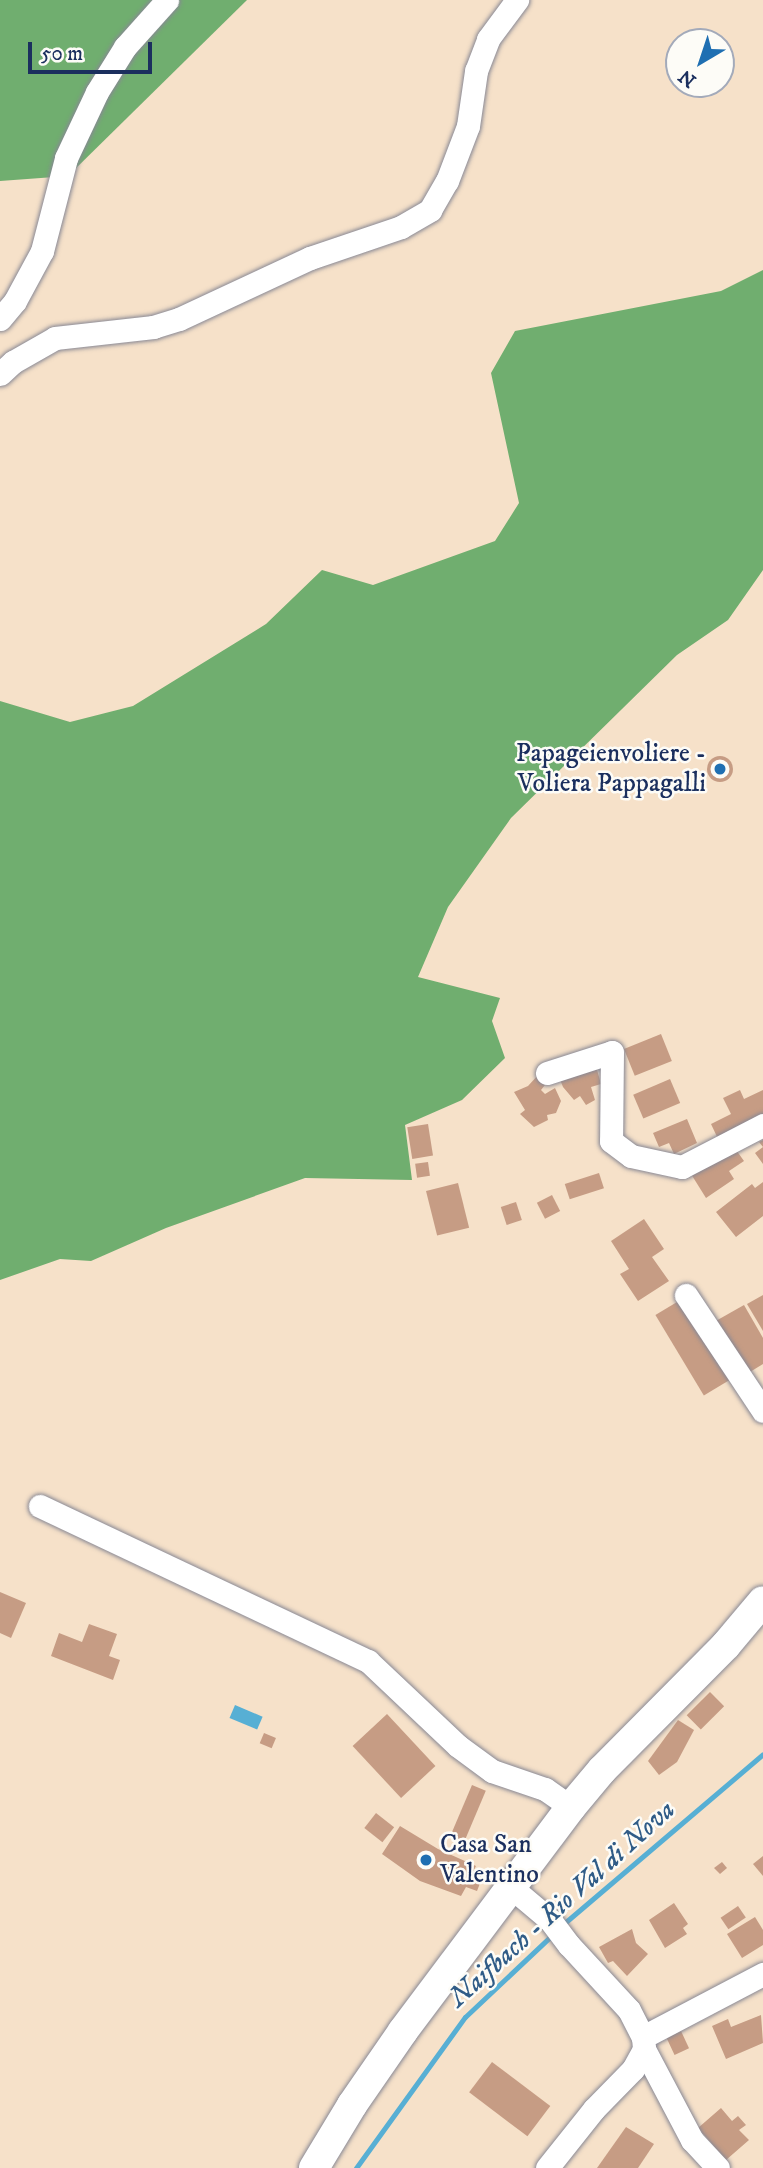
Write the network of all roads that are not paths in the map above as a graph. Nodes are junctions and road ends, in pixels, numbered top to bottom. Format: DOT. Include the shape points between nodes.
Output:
graph roads {
  1 [pos="167,0"];
  2 [pos="517,0"];
  3 [pos="0,319"];
  4 [pos="0,374"];
  5 [pos="547,1073"];
  6 [pos="763,1125"];
  7 [pos="686,1295"];
  8 [pos="763,1411"];
  9 [pos="40,1506"];
  10 [pos="763,1601"];
  11 [pos="571,1807"];
  12 [pos="512,1888"];
  13 [pos="763,1974"];
  14 [pos="643,2043"];
  15 [pos="314,2168"];
  16 [pos="547,2168"];
  17 [pos="718,2168"];
  1 -- 3 [label="street" via="125,47 97,92 66,158 42,251"];
  2 -- 4 [label="street" via="488,39 476,71 468,126 447,181 430,210 401,227 310,258 179,319 153,327 55,338"];
  5 -- 6 [label="street" via="612,1052 611,1141 631,1156 682,1167"];
  7 -- 8 [label="street"];
  9 -- 11 [label="street" via="368,1661 469,1755 492,1771 545,1789"];
  10 -- 11 [label="main road"];
  11 -- 12 [label="main road"];
  12 -- 14 [label="street" via="550,1920 629,2010"];
  12 -- 15 [label="main road" via="403,2031"];
  13 -- 14 [label="street"];
  14 -- 16 [label="street" via="633,2069"];
  14 -- 17 [label="street" via="692,2140"];
}
